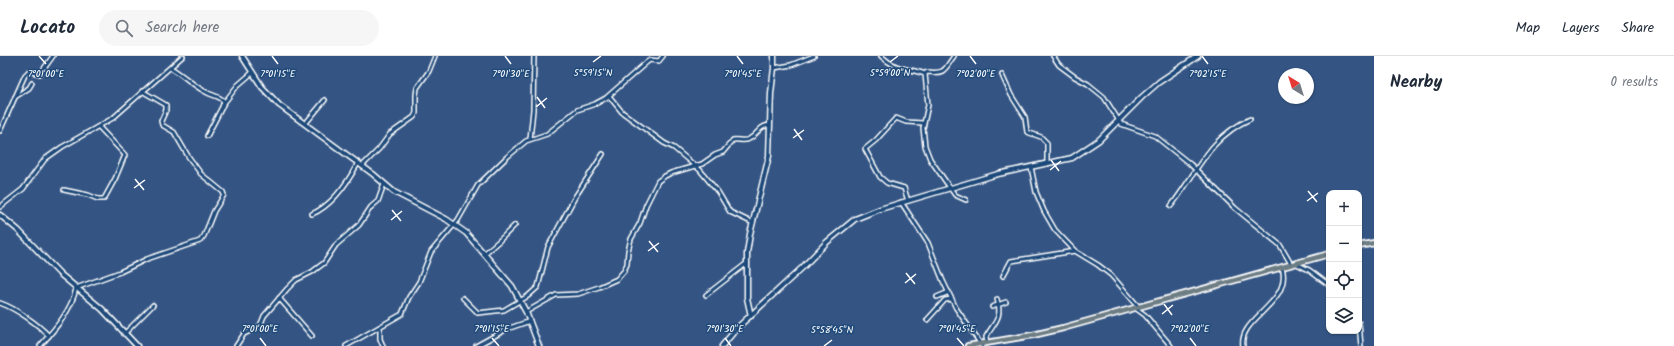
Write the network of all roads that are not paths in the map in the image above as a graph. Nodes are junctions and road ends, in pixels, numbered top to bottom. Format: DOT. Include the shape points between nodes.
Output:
graph roads {
  1 [pos="52,56"];
  2 [pos="183,56"];
  3 [pos="244,56"];
  4 [pos="435,56"];
  5 [pos="534,56"];
  6 [pos="663,56"];
  7 [pos="774,56"];
  8 [pos="814,56"];
  9 [pos="881,56"];
  10 [pos="954,56"];
  11 [pos="1053,56"];
  12 [pos="1198,56"];
  13 [pos="171,68"];
  14 [pos="774,68"];
  15 [pos="252,73"];
  16 [pos="925,74"];
  17 [pos="1002,75"];
  18 [pos="32,83"];
  19 [pos="142,91"];
  20 [pos="609,96"];
  21 [pos="15,97"];
  22 [pos="324,100"];
  23 [pos="224,104"];
  24 [pos="1250,119"];
  25 [pos="1119,121"];
  26 [pos="923,123"];
  27 [pos="305,124"];
  28 [pos="770,125"];
  29 [pos="99,127"];
  30 [pos="0,131"];
  31 [pos="207,136"];
  32 [pos="530,139"];
  33 [pos="603,154"];
  34 [pos="360,164"];
  35 [pos="1047,164"];
  36 [pos="696,167"];
  37 [pos="1031,167"];
  38 [pos="1195,168"];
  39 [pos="384,184"];
  40 [pos="951,188"];
  41 [pos="64,190"];
  42 [pos="966,200"];
  43 [pos="908,201"];
  44 [pos="902,202"];
  45 [pos="0,206"];
  46 [pos="1170,206"];
  47 [pos="312,214"];
  48 [pos="0,215"];
  49 [pos="753,223"];
  50 [pos="454,224"];
  51 [pos="515,225"];
  52 [pos="1374,242"];
  53 [pos="1362,245"];
  54 [pos="1075,251"];
  55 [pos="484,254"];
  56 [pos="1326,255"];
  57 [pos="747,263"];
  58 [pos="1293,264"];
  59 [pos="1282,267"];
  60 [pos="1003,276"];
  61 [pos="1326,282"];
  62 [pos="76,288"];
  63 [pos="949,292"];
  64 [pos="706,295"];
  65 [pos="937,297"];
  66 [pos="279,298"];
  67 [pos="463,298"];
  68 [pos="952,299"];
  69 [pos="997,299"];
  70 [pos="520,300"];
  71 [pos="1006,302"];
  72 [pos="0,303"];
  73 [pos="999,304"];
  74 [pos="153,305"];
  75 [pos="992,307"];
  76 [pos="1136,307"];
  77 [pos="526,312"];
  78 [pos="750,316"];
  79 [pos="926,320"];
  80 [pos="530,321"];
  81 [pos="380,327"];
  82 [pos="124,334"];
  83 [pos="1360,334"];
  84 [pos="49,336"];
  85 [pos="312,336"];
  86 [pos="983,345"];
  87 [pos="40,346"];
  88 [pos="137,346"];
  89 [pos="236,346"];
  90 [pos="346,346"];
  91 [pos="383,346"];
  92 [pos="476,346"];
  93 [pos="539,346"];
  94 [pos="722,346"];
  95 [pos="968,346"];
  96 [pos="1171,346"];
  97 [pos="1243,346"];
  98 [pos="1361,346"];
  1 -- 21 [label="street" via="40,74 29,71 25,75"];
  2 -- 13 [label="street"];
  3 -- 15 [label="street"];
  4 -- 34 [label="street" via="429,71 417,88 414,118 390,134 379,149"];
  5 -- 32 [label="street"];
  6 -- 20 [label="street" via="659,61 647,62"];
  7 -- 14 [label="street"];
  8 -- 14 [label="street" via="791,66"];
  9 -- 16 [label="street" via="901,68"];
  10 -- 16 [label="street" via="944,72"];
  11 -- 25 [label="street" via="1059,65 1104,97"];
  12 -- 25 [label="street" via="1159,82"];
  13 -- 19 [label="street"];
  13 -- 23 [label="street" via="202,90 222,99"];
  14 -- 28 [label="street"];
  15 -- 23 [label="street" via="238,85"];
  15 -- 27 [label="street" via="272,99"];
  16 -- 26 [label="street" via="928,105"];
  17 -- 35 [label="street" via="1010,95 1025,117 1027,132 1047,143"];
  18 -- 21 [label="street"];
  19 -- 29 [label="street" via="113,118"];
  19 -- 62 [label="street" via="166,106 162,125 174,132 195,167 218,186 224,195 200,241"];
  20 -- 32 [label="street" via="577,110 546,134"];
  20 -- 36 [label="street" via="622,112 674,148"];
  21 -- 30 [label="street"];
  22 -- 27 [label="street"];
  23 -- 31 [label="street"];
  24 -- 38 [label="street" via="1222,136"];
  25 -- 35 [label="street" via="1081,153 1066,160"];
  25 -- 38 [label="street" via="1122,126 1135,128 1160,139"];
  26 -- 40 [label="street" via="923,136 928,155"];
  26 -- 43 [label="street" via="906,122 896,118 864,149 880,177 887,183 904,188"];
  27 -- 34 [label="street"];
  28 -- 36 [label="street" via="761,127 750,139 733,140 723,152"];
  28 -- 49 [label="street" via="769,156"];
  29 -- 41 [label="street" via="125,155 109,191 101,200"];
  29 -- 45 [label="street" via="44,159 23,189"];
  32 -- 50 [label="street" via="478,185"];
  33 -- 70 [label="street" via="575,197 548,247 538,287"];
  34 -- 39 [label="street"];
  34 -- 47 [label="street" via="343,188 319,211"];
  35 -- 37 [label="street"];
  36 -- 49 [label="street" via="730,212"];
  36 -- 77 [label="street" via="664,176 658,181 631,239 627,264 620,276 578,294 556,295"];
  37 -- 40 [label="street"];
  37 -- 54 [label="street" via="1036,192 1047,217 1061,238"];
  38 -- 46 [label="street" via="1181,193"];
  38 -- 58 [label="street" via="1233,207 1280,246"];
  39 -- 50 [label="street"];
  39 -- 66 [label="street" via="378,201 359,225 336,245 324,263 296,280"];
  40 -- 42 [label="street" via="957,197"];
  40 -- 43 [label="street"];
  43 -- 44 [label="street"];
  44 -- 63 [label="street" via="926,239"];
  44 -- 78 [label="street" via="869,212 851,222"];
  48 -- 62 [label="street"];
  49 -- 57 [label="street"];
  50 -- 55 [label="street" via="466,233"];
  50 -- 81 [label="street" via="431,252 402,314"];
  51 -- 55 [label="street"];
  52 -- 53 [label="main road"];
  54 -- 60 [label="street" via="1011,261"];
  54 -- 76 [label="street" via="1118,282"];
  55 -- 70 [label="street" via="512,286"];
  56 -- 58 [label="main road"];
  57 -- 64 [label="street"];
  57 -- 78 [label="street"];
  58 -- 59 [label="main road"];
  58 -- 61 [label="street"];
  59 -- 76 [label="main road"];
  59 -- 97 [label="street" via="1284,277 1281,289 1246,330"];
  62 -- 82 [label="street" via="102,309"];
  62 -- 84 [label="street" via="67,310"];
  63 -- 65 [label="street"];
  63 -- 68 [label="street"];
  66 -- 85 [label="street"];
  66 -- 89 [label="street" via="264,316 260,326 244,334"];
  67 -- 70 [label="street" via="480,313 504,310"];
  68 -- 79 [label="street" via="945,300"];
  68 -- 86 [label="street"];
  69 -- 73 [label="street"];
  70 -- 77 [label="street"];
  71 -- 73 [label="street"];
  72 -- 84 [label="street" via="15,310"];
  73 -- 75 [label="street"];
  73 -- 86 [label="street" via="998,321"];
  74 -- 82 [label="street"];
  76 -- 86 [label="main road" via="1034,335"];
  76 -- 96 [label="street"];
  77 -- 80 [label="street"];
  78 -- 94 [label="street"];
  80 -- 92 [label="street" via="507,329"];
  80 -- 93 [label="street"];
  81 -- 90 [label="street"];
  81 -- 91 [label="street"];
  82 -- 88 [label="street"];
  83 -- 98 [label="street"];
  84 -- 87 [label="street"];
  86 -- 95 [label="main road"];
}
